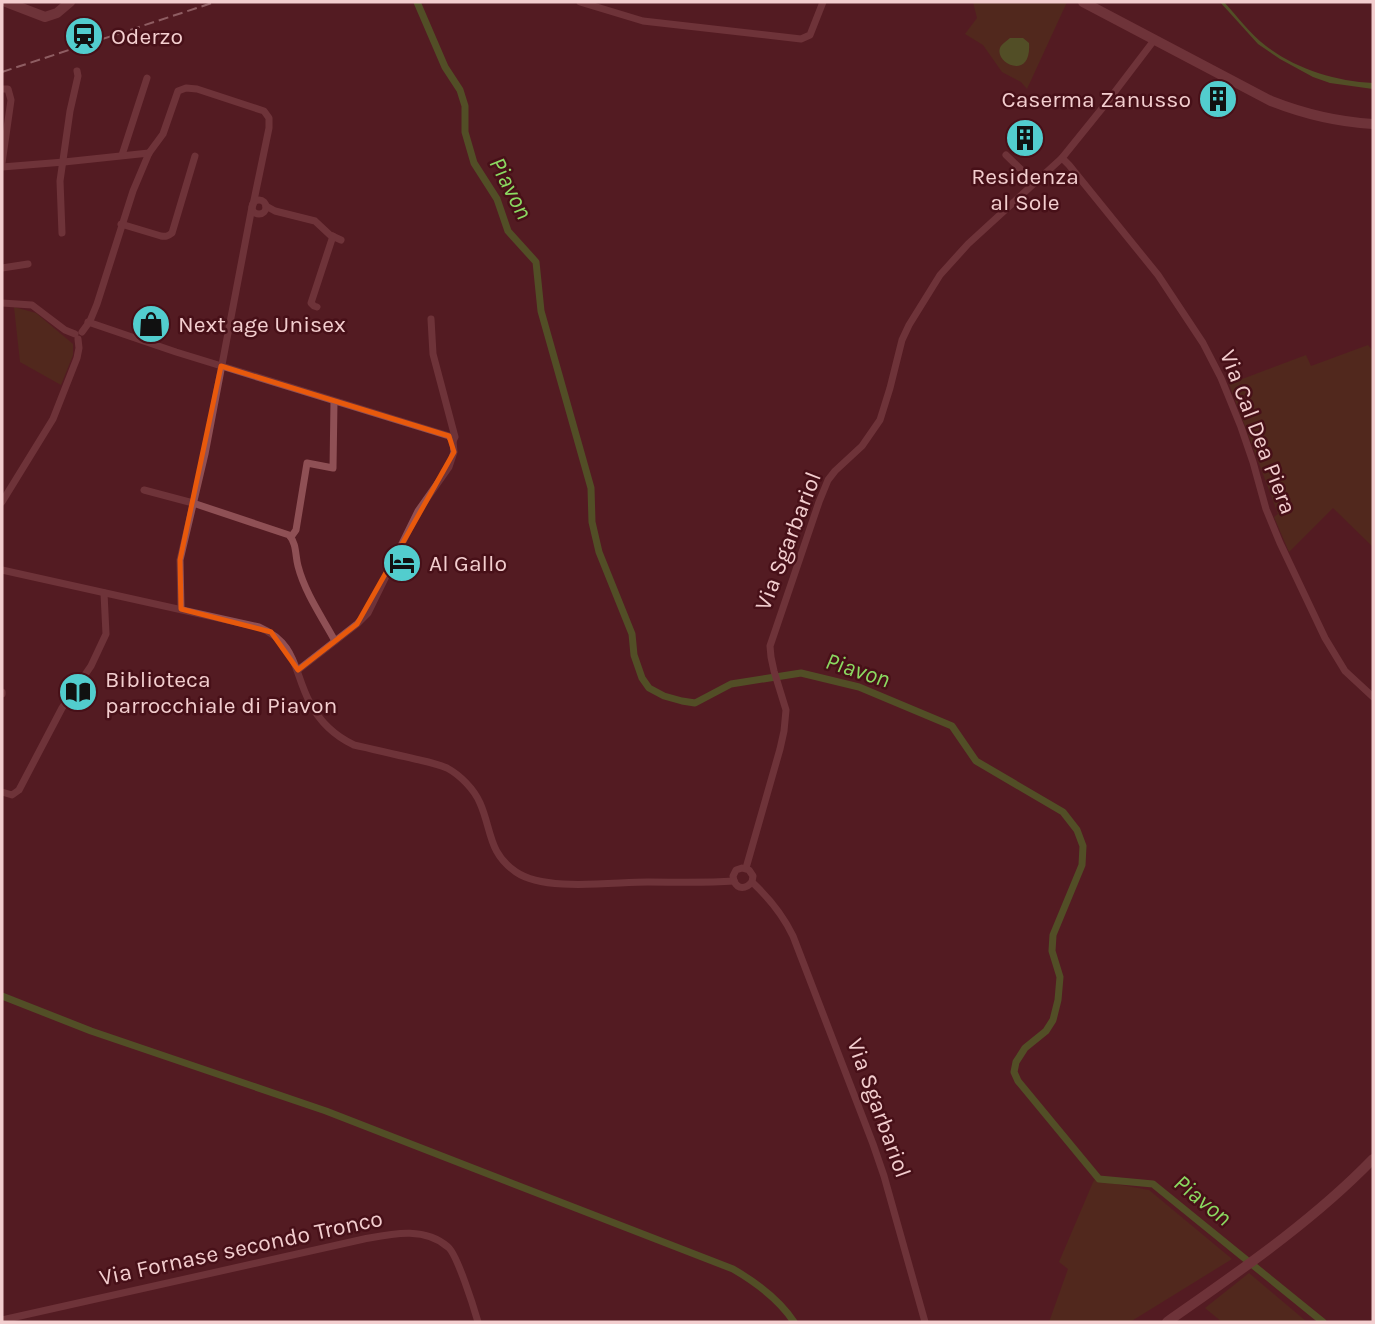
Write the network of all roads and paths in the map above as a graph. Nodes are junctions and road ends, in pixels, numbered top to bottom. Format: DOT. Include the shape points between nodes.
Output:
graph roads {
  1 [pos="6,2"];
  2 [pos="69,2"];
  3 [pos="580,2"];
  4 [pos="823,2"];
  5 [pos="1083,2"];
  6 [pos="1154,39"];
  7 [pos="77,71"];
  8 [pos="146,78"];
  9 [pos="2,89"];
  10 [pos="1373,124"];
  11 [pos="149,153"];
  12 [pos="122,155"];
  13 [pos="1006,155"];
  14 [pos="195,156"];
  15 [pos="1062,158"];
  16 [pos="64,162"];
  17 [pos="2,165"];
  18 [pos="1035,183"];
  19 [pos="259,207"];
  20 [pos="121,224"];
  21 [pos="62,233"];
  22 [pos="28,264"];
  23 [pos="2,268"];
  24 [pos="2,303"];
  25 [pos="317,307"];
  26 [pos="431,319"];
  27 [pos="88,322"];
  28 [pos="78,335"];
  29 [pos="221,366"];
  30 [pos="334,402"];
  31 [pos="453,442"];
  32 [pos="144,490"];
  33 [pos="3,500"];
  34 [pos="193,503"];
  35 [pos="291,537"];
  36 [pos="2,570"];
  37 [pos="104,593"];
  38 [pos="181,609"];
  39 [pos="335,641"];
  40 [pos="298,670"];
  41 [pos="1373,697"];
  42 [pos="2,792"];
  43 [pos="746,868"];
  44 [pos="734,881"];
  45 [pos="752,881"];
  46 [pos="1373,1159"];
  47 [pos="2,1320"];
  48 [pos="478,1322"];
  49 [pos="925,1322"];
  50 [pos="1167,1322"];
  1 -- 2 [label="street" via="45,17"];
  3 -- 4 [label="street" via="643,21 801,39 810,35"];
  5 -- 6 [label="street"];
  6 -- 10 [label="street" via="1283,105 1334,120"];
  6 -- 15 [label="street, Via Sgarbariol"];
  7 -- 16 [label="street"];
  8 -- 12 [label="street"];
  9 -- 17 [label="street" via="8,89 11,100"];
  11 -- 12 [label="street"];
  11 -- 19 [label="street" via="163,134 176,93 182,89 197,89 264,111 269,128 256,190"];
  11 -- 20 [label="street"];
  12 -- 16 [label="street"];
  13 -- 18 [label="street"];
  14 -- 20 [label="street" via="172,233 166,237"];
  15 -- 18 [label="street, Via Sgarbariol"];
  15 -- 41 [label="street, Via Cal Dea Piera" via="1158,275 1203,343 1241,427 1266,509 1319,626 1345,671"];
  16 -- 17 [label="street"];
  16 -- 21 [label="street"];
  18 -- 43 [label="street, Via Sgarbariol" via="950,263 909,325 880,420 828,480 770,646 786,710 784,732"];
  19 -- 25 [label="street" via="315,221 337,238 311,303"];
  19 -- 29 [label="street" via="250,225"];
  20 -- 27 [label="street"];
  22 -- 23 [label="street"];
  24 -- 28 [label="street" via="32,305"];
  26 -- 31 [label="street" via="433,354 455,434"];
  27 -- 28 [label="street"];
  27 -- 29 [label="street"];
  28 -- 33 [label="street" via="77,358 53,419"];
  29 -- 30 [label="street"];
  29 -- 34 [label="street"];
  30 -- 31 [label="street" via="449,436"];
  30 -- 35 [label="street" via="333,468 307,463"];
  31 -- 39 [label="street" via="449,467 418,511 373,604"];
  32 -- 34 [label="street"];
  34 -- 35 [label="street"];
  34 -- 38 [label="street" via="180,560"];
  35 -- 39 [label="street" via="303,583"];
  36 -- 37 [label="street"];
  37 -- 38 [label="street"];
  37 -- 42 [label="street" via="106,634 91,666 62,708 19,790 12,795"];
  38 -- 40 [label="street" via="271,632 285,644"];
  39 -- 40 [label="street"];
  40 -- 44 [label="street" via="319,717 342,739 436,764 462,779 480,803 496,851 517,873 531,880 577,884"];
  43 -- 44 [label="street, Via Sgarbariol" via="736,870"];
  43 -- 45 [label="street, Via Sgarbariol"];
  44 -- 45 [label="street" via="744,887"];
  45 -- 49 [label="street, Via Sgarbariol" via="786,923 805,967 877,1155"];
  46 -- 50 [label="street" via="1256,1259"];
  47 -- 48 [label="street, Via Fornase secondo Tronco" via="399,1233 422,1234 450,1248"];
}
